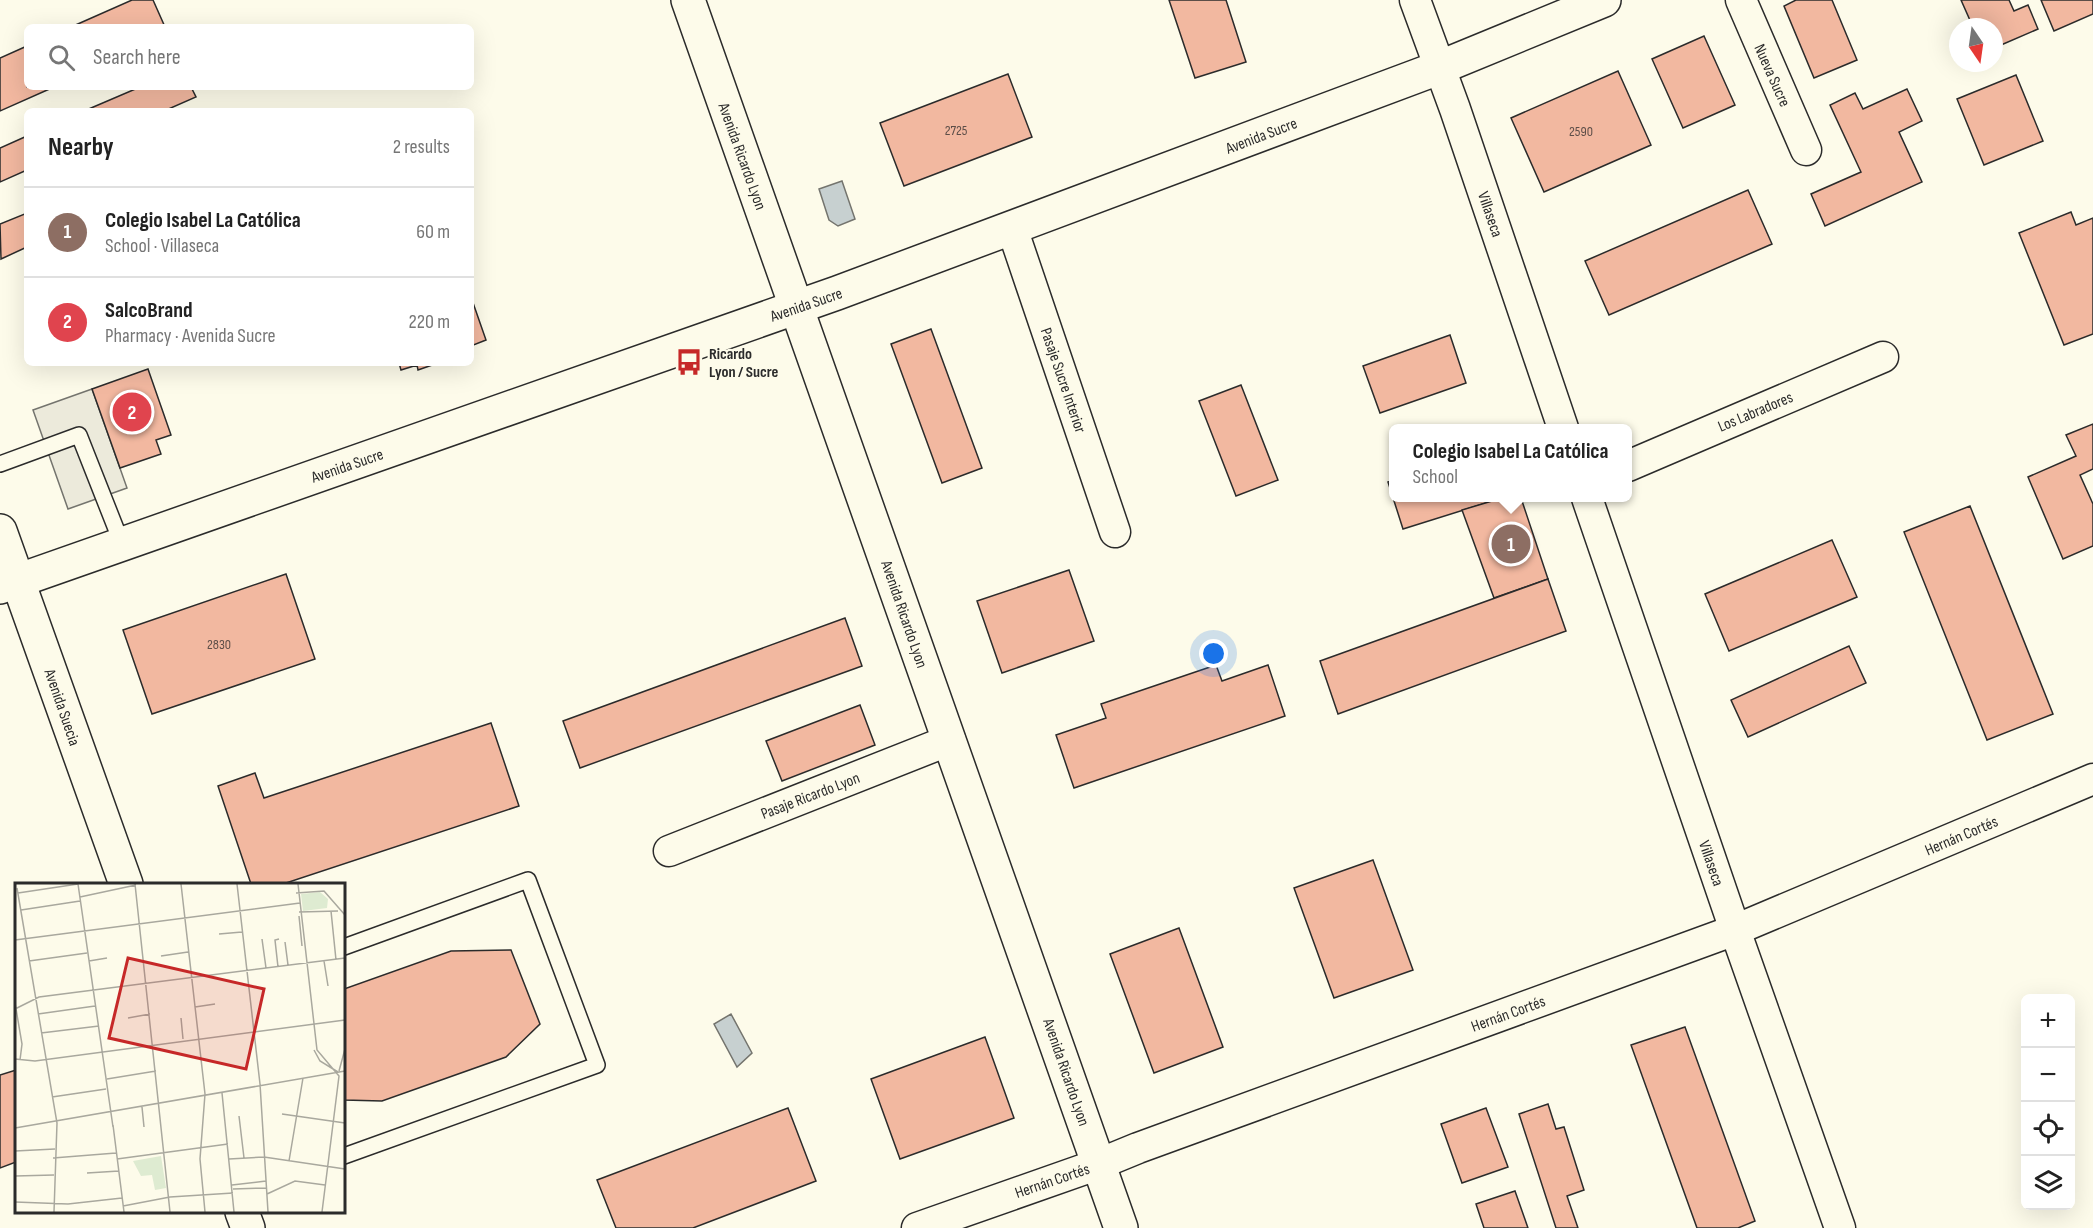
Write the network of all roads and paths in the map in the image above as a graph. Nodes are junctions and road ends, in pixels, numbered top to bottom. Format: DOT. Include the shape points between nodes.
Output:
graph roads {
  1 [pos="688,0"];
  2 [pos="1415,0"];
  3 [pos="1604,0"];
  4 [pos="1741,0"];
  5 [pos="1441,67"];
  6 [pos="1806,150"];
  7 [pos="1012,228"];
  8 [pos="797,307"];
  9 [pos="1883,357"];
  10 [pos="1561,424"];
  11 [pos="0,464"];
  12 [pos="1632,464"];
  13 [pos="1588,502"];
  14 [pos="0,531"];
  15 [pos="1115,532"];
  16 [pos="122,544"];
  17 [pos="9,584"];
  18 [pos="950,740"];
  19 [pos="2093,779"];
  20 [pos="669,850"];
  21 [pos="125,883"];
  22 [pos="1735,930"];
  23 [pos="345,946"];
  24 [pos="345,1156"];
  25 [pos="1099,1164"];
  26 [pos="242,1213"];
  27 [pos="248,1228"];
  28 [pos="916,1228"];
  29 [pos="1121,1228"];
  30 [pos="1840,1228"];
  1 -- 8 [label="street, Avenida Ricardo Lyon"];
  2 -- 5 [label="street, Villaseca"];
  3 -- 5 [label="street, Avenida Sucre"];
  4 -- 6 [label="street, Nueva Sucre"];
  5 -- 7 [label="street, Avenida Sucre"];
  5 -- 10 [label="street, Villaseca"];
  7 -- 8 [label="street, Avenida Sucre"];
  7 -- 15 [label="street, Pasaje Sucre Interior"];
  8 -- 16 [label="street, Avenida Sucre"];
  8 -- 18 [label="street, Avenida Ricardo Lyon"];
  9 -- 12 [label="street, Los Labradores"];
  11 -- 16 [label="lane" via="80,435"];
  13 -- 22 [label="street, Villaseca"];
  14 -- 17 [label="street, Avenida Suecia"];
  16 -- 17 [label="street, Avenida Sucre"];
  17 -- 21 [label="street, Avenida Suecia"];
  18 -- 20 [label="street, Pasaje Ricardo Lyon"];
  18 -- 25 [label="street, Avenida Ricardo Lyon"];
  19 -- 22 [label="street, Hernán Cortés"];
  22 -- 25 [label="street, Hernán Cortés"];
  22 -- 30 [label="street, Villaseca"];
  23 -- 24 [label="lane" via="528,880 597,1065"];
  25 -- 28 [label="street, Hernán Cortés"];
  25 -- 29 [label="street, Avenida Ricardo Lyon"];
  26 -- 27 [label="street"];
}
